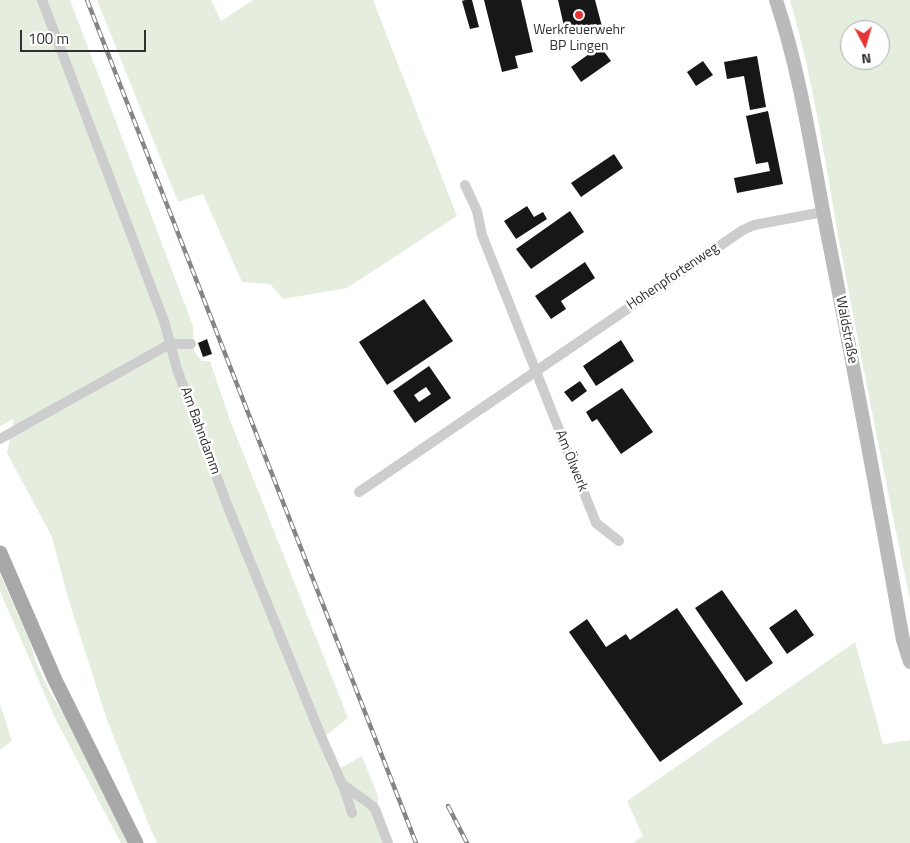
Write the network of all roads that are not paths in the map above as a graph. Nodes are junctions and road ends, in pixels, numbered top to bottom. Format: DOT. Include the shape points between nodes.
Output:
graph roads {
  1 [pos="42,0"];
  2 [pos="776,0"];
  3 [pos="465,185"];
  4 [pos="823,212"];
  5 [pos="170,344"];
  6 [pos="191,344"];
  7 [pos="536,371"];
  8 [pos="0,439"];
  9 [pos="359,492"];
  10 [pos="619,541"];
  11 [pos="0,553"];
  12 [pos="910,662"];
  13 [pos="342,784"];
  14 [pos="352,813"];
  15 [pos="136,843"];
  16 [pos="388,843"];
  1 -- 5 [label="street, Am Bahndamm"];
  2 -- 4 [label="street, Waldstraße" via="795,67"];
  3 -- 7 [label="street"];
  4 -- 7 [label="street, Hohenpfortenweg" via="743,230"];
  4 -- 12 [label="street, Waldstraße" via="863,414 902,640"];
  5 -- 6 [label="street"];
  5 -- 8 [label="street"];
  5 -- 13 [label="street, Am Bahndamm" via="226,502"];
  7 -- 9 [label="street, Hohenpfortenweg"];
  7 -- 10 [label="street, Am Ölwerk" via="596,524"];
  11 -- 15 [label="main road" via="55,680"];
  13 -- 14 [label="street, Am Bahndamm"];
  13 -- 16 [label="street" via="375,809"];
}
